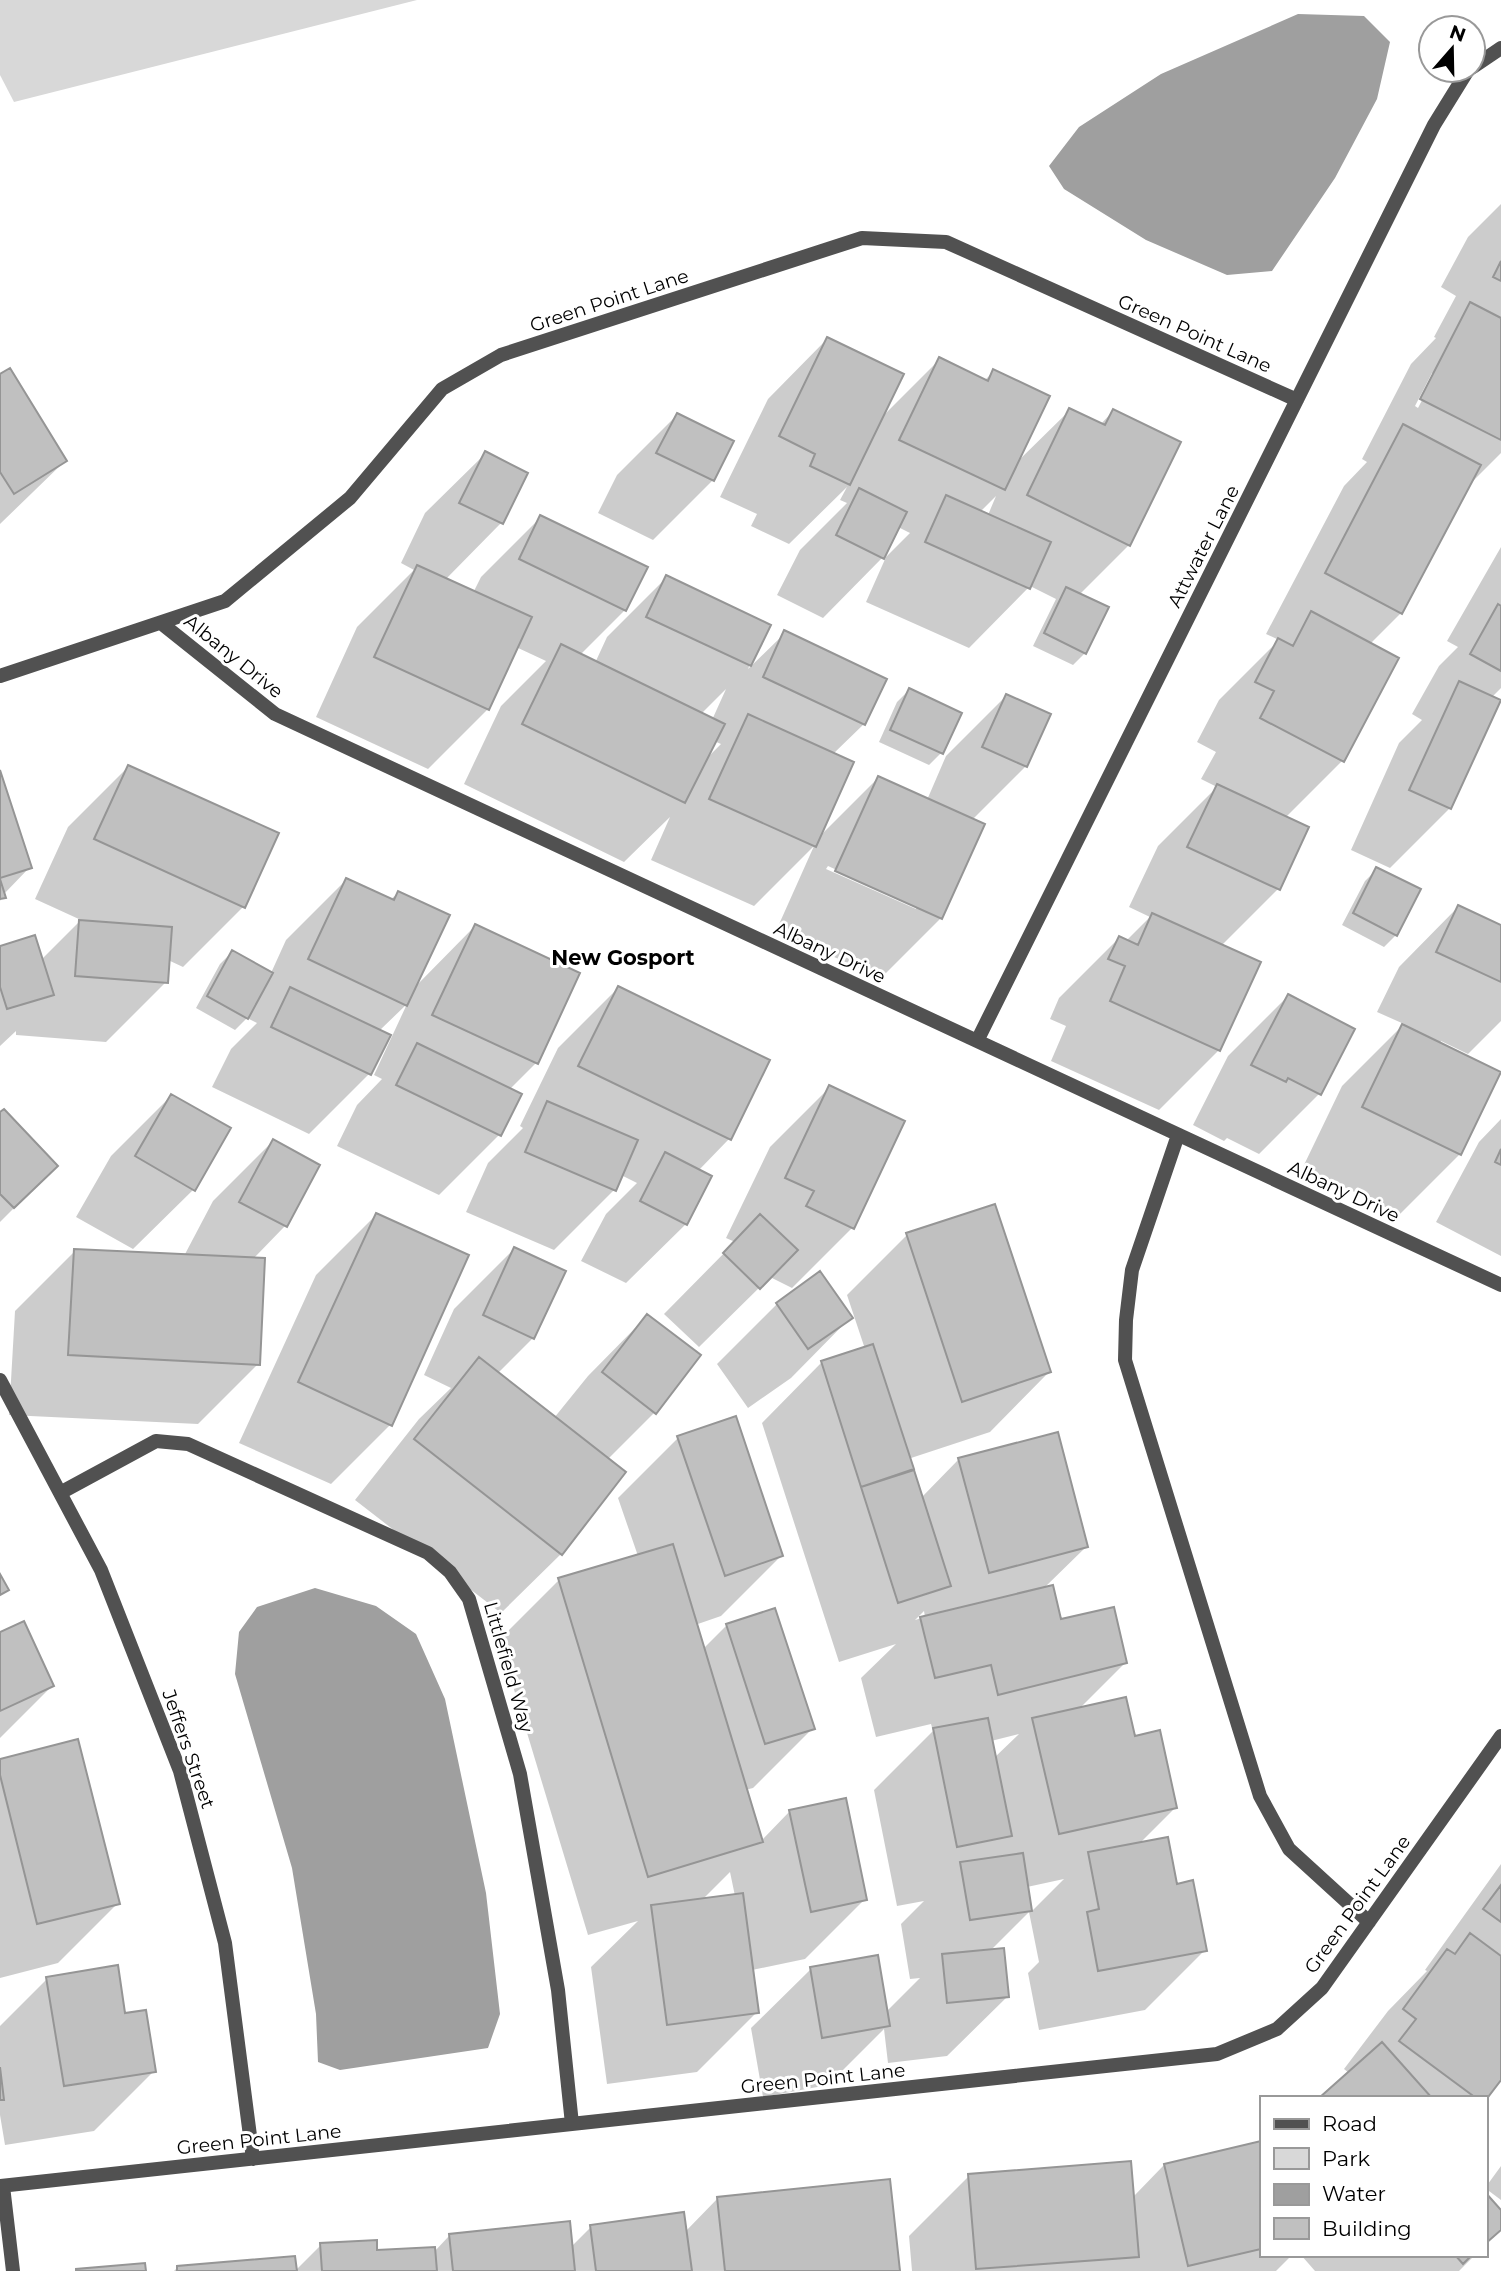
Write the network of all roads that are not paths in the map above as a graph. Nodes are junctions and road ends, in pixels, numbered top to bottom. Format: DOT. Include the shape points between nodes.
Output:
graph roads {
  1 [pos="1459,84"];
  2 [pos="1297,400"];
  3 [pos="161,622"];
  4 [pos="0,676"];
  5 [pos="977,1041"];
  6 [pos="1178,1135"];
  7 [pos="1501,1285"];
  8 [pos="0,1380"];
  9 [pos="60,1493"];
  10 [pos="1501,1735"];
  11 [pos="1369,1922"];
  12 [pos="572,2124"];
  13 [pos="253,2159"];
  14 [pos="1,2186"];
  15 [pos="13,2271"];
  1 -- 2 [label="street, Attwater Lane" via="1434,125"];
  2 -- 3 [label="street, Green Point Lane" via="946,242 862,238 501,355 442,389 350,498 225,601"];
  2 -- 5 [label="street, Attwater Lane"];
  3 -- 4 [label="street, Green Point Lane"];
  3 -- 5 [label="street, Albany Drive" via="275,714"];
  5 -- 6 [label="street, Albany Drive"];
  6 -- 7 [label="street, Albany Drive"];
  6 -- 11 [label="street" via="1132,1270 1125,1360 1260,1796 1289,1849"];
  8 -- 9 [label="street, Jeffers Street"];
  9 -- 12 [label="street, Littlefield Way" via="156,1441 188,1444 428,1553 450,1572 469,1599 520,1774 558,1990"];
  9 -- 13 [label="street, Jeffers Street" via="101,1570 180,1771 225,1942"];
  10 -- 11 [label="street, Green Point Lane"];
  11 -- 12 [label="street, Green Point Lane" via="1322,1988 1277,2029 1217,2054"];
  12 -- 13 [label="street, Green Point Lane"];
  13 -- 14 [label="street, Green Point Lane"];
  14 -- 15 [label="street"];
}
